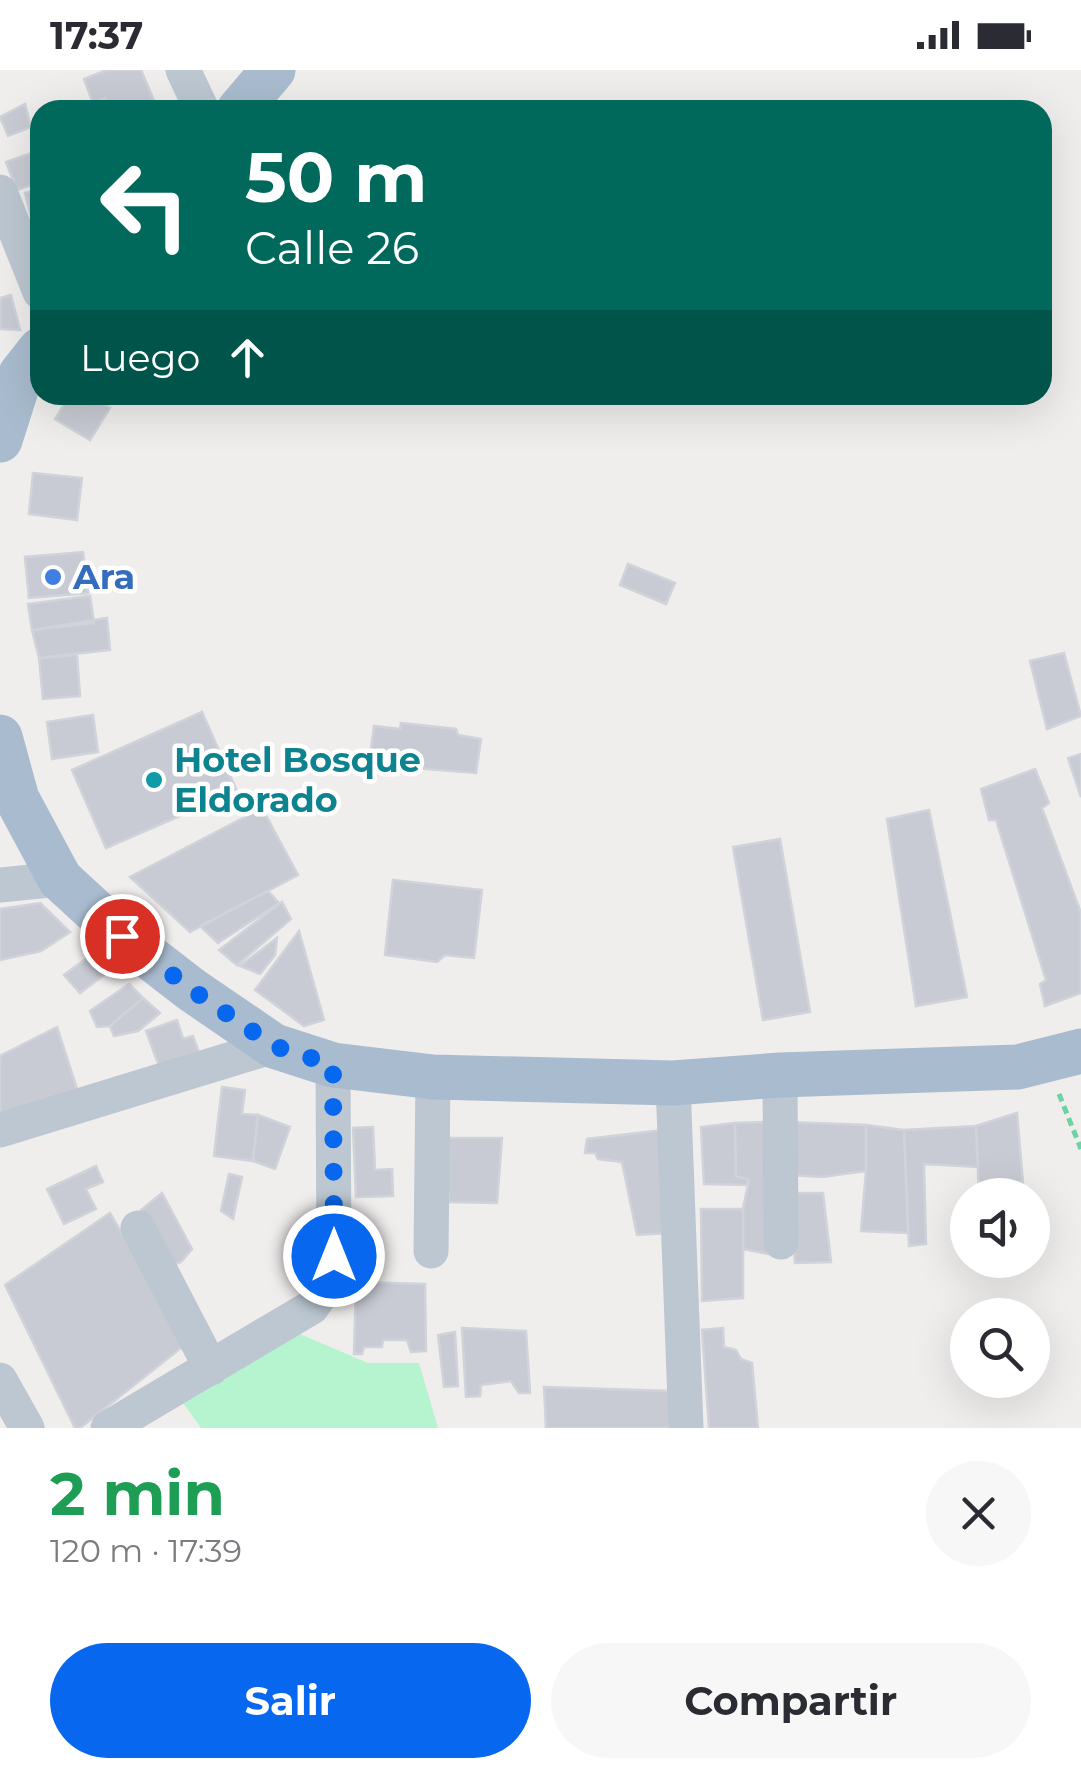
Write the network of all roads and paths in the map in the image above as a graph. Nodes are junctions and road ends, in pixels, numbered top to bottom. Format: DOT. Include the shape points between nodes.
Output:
graph roads {
  1 [pos="183,70"];
  2 [pos="274,70"];
  3 [pos="197,100"];
  4 [pos="248,100"];
  5 [pos="0,192"];
  6 [pos="30,267"];
  7 [pos="20,365"];
  8 [pos="0,440"];
  9 [pos="0,737"];
  10 [pos="60,879"];
  11 [pos="0,886"];
  12 [pos="274,1046"];
  13 [pos="333,1065"];
  14 [pos="1068,1069"];
  15 [pos="780,1075"];
  16 [pos="432,1077"];
  17 [pos="673,1084"];
  18 [pos="0,1130"];
  19 [pos="1081,1149"];
  20 [pos="138,1228"];
  21 [pos="781,1242"];
  22 [pos="431,1251"];
  23 [pos="212,1368"];
  24 [pos="0,1380"];
  25 [pos="27,1428"];
  26 [pos="108,1428"];
  27 [pos="686,1428"];
  1 -- 3 [label="street"];
  2 -- 4 [label="main road"];
  5 -- 6 [label="street"];
  7 -- 8 [label="main road"];
  9 -- 10 [label="main road" via="17,799"];
  10 -- 11 [label="street"];
  10 -- 12 [label="main road" via="122,936"];
  12 -- 13 [label="main road"];
  12 -- 18 [label="street"];
  13 -- 16 [label="main road"];
  13 -- 23 [label="street" via="334,1256 327,1285 312,1306"];
  14 -- 15 [label="main road"];
  14 -- 19 [label="path"];
  15 -- 17 [label="main road"];
  15 -- 21 [label="street"];
  16 -- 17 [label="main road"];
  16 -- 22 [label="street"];
  17 -- 27 [label="street"];
  20 -- 23 [label="street"];
  23 -- 26 [label="street"];
  24 -- 25 [label="street"];
}
